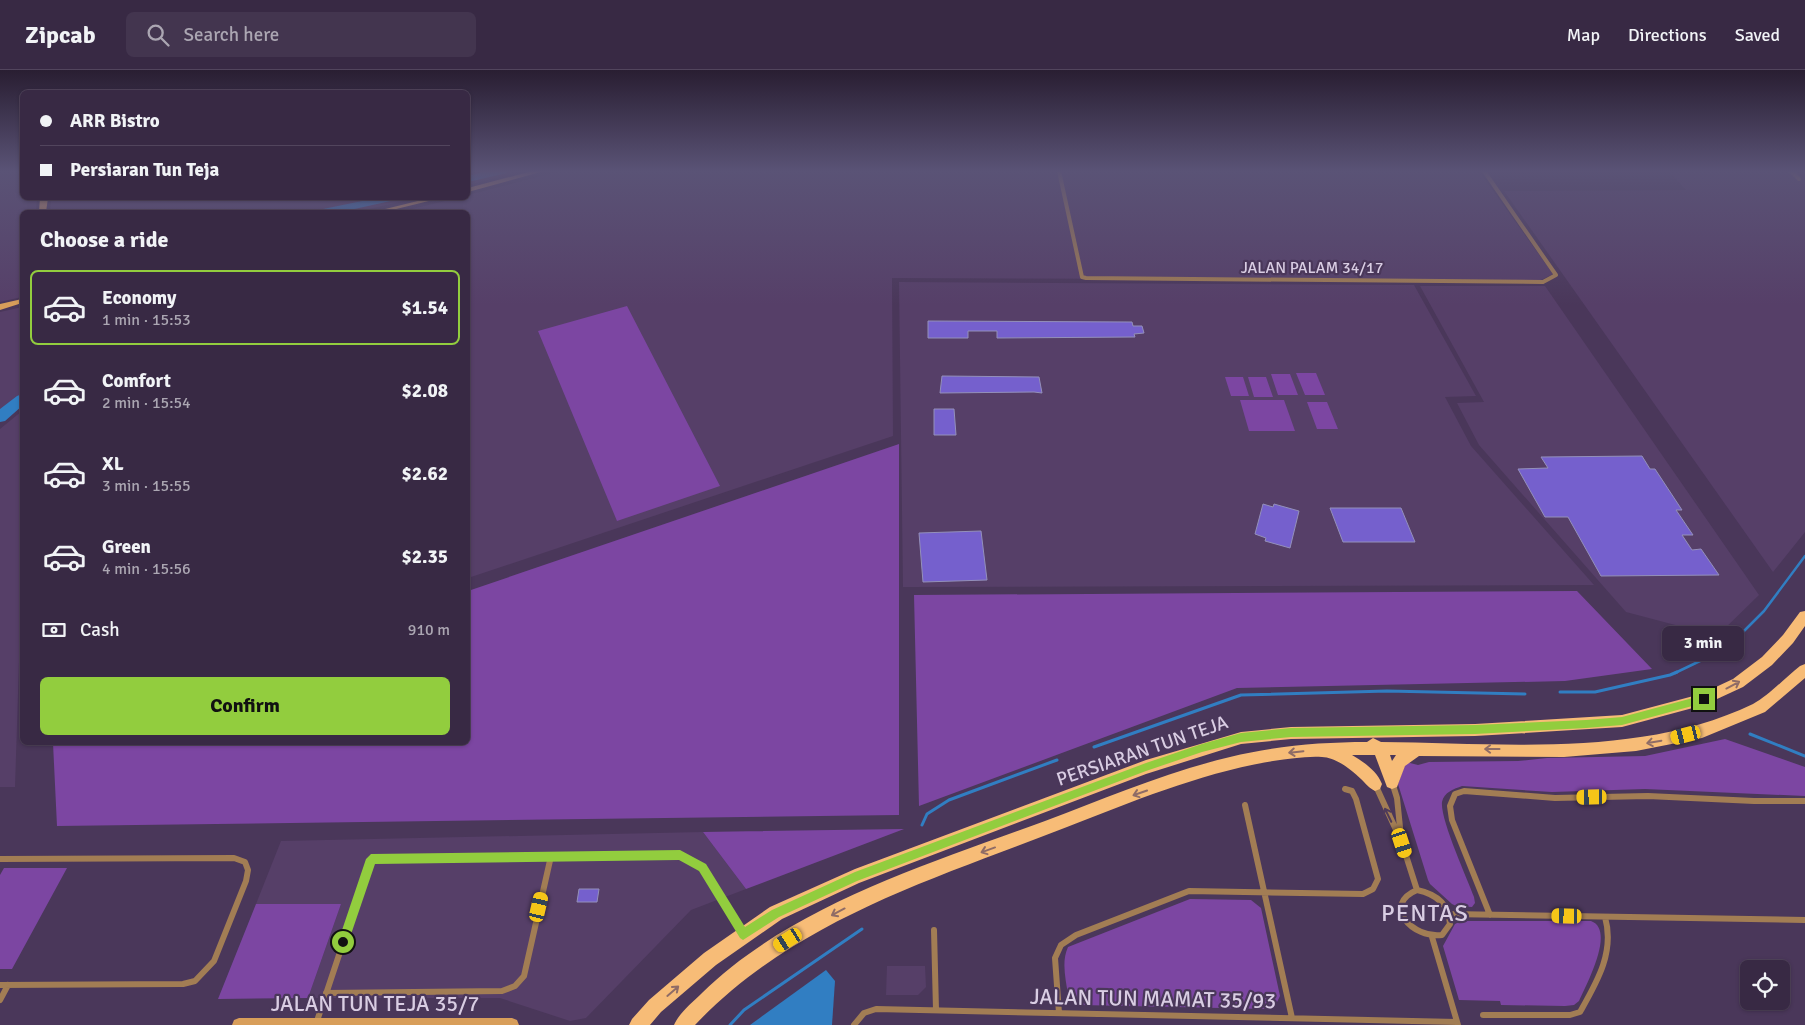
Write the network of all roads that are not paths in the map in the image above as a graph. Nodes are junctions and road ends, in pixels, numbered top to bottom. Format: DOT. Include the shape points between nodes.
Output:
graph roads {
  1 [pos="1069,216"];
  2 [pos="1515,216"];
  3 [pos="20,302"];
  4 [pos="0,307"];
  5 [pos="1805,616"];
  6 [pos="1805,670"];
  7 [pos="1370,744"];
  8 [pos="1323,749"];
  9 [pos="1417,749"];
  10 [pos="1392,782"];
  11 [pos="1375,784"];
  12 [pos="1345,789"];
  13 [pos="1805,802"];
  14 [pos="1244,805"];
  15 [pos="1402,843"];
  16 [pos="550,856"];
  17 [pos="0,859"];
  18 [pos="1417,890"];
  19 [pos="1264,893"];
  20 [pos="1449,914"];
  21 [pos="1490,915"];
  22 [pos="1605,917"];
  23 [pos="1805,920"];
  24 [pos="934,930"];
  25 [pos="743,934"];
  26 [pos="1432,937"];
  27 [pos="4,985"];
  28 [pos="326,993"];
  29 [pos="0,1000"];
  30 [pos="655,1006"];
  31 [pos="936,1010"];
  32 [pos="1059,1014"];
  33 [pos="1483,1015"];
  34 [pos="1292,1018"];
  35 [pos="316,1024"];
  36 [pos="1458,1024"];
  37 [pos="238,1025"];
  38 [pos="512,1025"];
  39 [pos="631,1025"];
  40 [pos="638,1025"];
  41 [pos="683,1025"];
  42 [pos="854,1025"];
  1 -- 2 [label="street, JALAN PALAM 34/17" via="1082,277 1543,282 1556,275"];
  3 -- 4 [label="street"];
  7 -- 5 [label="main road, PERSIARAN TUN TEJA, one-way" via="1475,730 1622,721 1704,699 1738,683 1767,660"];
  6 -- 9 [label="main road, PERSIARAN TUN TEJA, one-way" via="1791,688 1730,724 1654,743 1567,749"];
  7 -- 8 [label="main road, PERSIARAN TUN TEJA"];
  7 -- 9 [label="main road, PERSIARAN TUN TEJA"];
  7 -- 10 [label="main road"];
  7 -- 11 [label="main road"];
  7 -- 25 [label="main road, PERSIARAN TUN TEJA" via="1274,734 1202,748 855,877 776,913"];
  8 -- 11 [label="main road" via="1355,763"];
  8 -- 41 [label="main road, PERSIARAN TUN TEJA, one-way" via="1252,758 1205,770 926,873 800,932 729,980"];
  9 -- 10 [label="main road" via="1399,762"];
  10 -- 15 [label="street"];
  15 -- 11 [label="street, one-way"];
  12 -- 19 [label="street" via="1352,791 1356,799 1378,879 1373,889 1363,894"];
  13 -- 21 [label="street" via="1648,796 1555,798 1464,791 1455,794 1450,806 1452,820"];
  14 -- 19 [label="street"];
  15 -- 18 [label="street"];
  16 -- 25 [label="street" via="680,855 702,868"];
  16 -- 28 [label="street" via="371,859"];
  16 -- 28 [label="street" via="524,976 512,989"];
  17 -- 27 [label="street" via="234,858 245,862 248,870 214,961 195,981 183,984"];
  18 -- 20 [label="street" via="1436,897"];
  18 -- 26 [label="street" via="1403,898 1403,916 1412,928"];
  19 -- 32 [label="street" via="1189,891 1076,936 1061,945 1055,958"];
  19 -- 34 [label="street"];
  20 -- 21 [label="street"];
  20 -- 26 [label="street" via="1450,924 1446,932"];
  21 -- 22 [label="street"];
  22 -- 23 [label="street"];
  22 -- 33 [label="street" via="1610,943 1598,980 1580,1012 1570,1015"];
  24 -- 31 [label="street"];
  30 -- 25 [label="main road, PERSIARAN TUN TEJA, one-way"];
  26 -- 36 [label="street, JALAN TUN MAMAT 35/93"];
  27 -- 29 [label="street"];
  28 -- 35 [label="street"];
  30 -- 39 [label="street"];
  30 -- 40 [label="main road, PERSIARAN TUN TEJA"];
  31 -- 32 [label="street, JALAN TUN MAMAT 35/93"];
  31 -- 42 [label="street, JALAN TUN MAMAT 35/93" via="876,1009 864,1013"];
  32 -- 34 [label="street, JALAN TUN MAMAT 35/93"];
  34 -- 36 [label="street, JALAN TUN MAMAT 35/93"];
  35 -- 37 [label="street, JALAN TUN TEJA 35/7"];
  35 -- 38 [label="street, JALAN TUN TEJA 35/7"];
}
